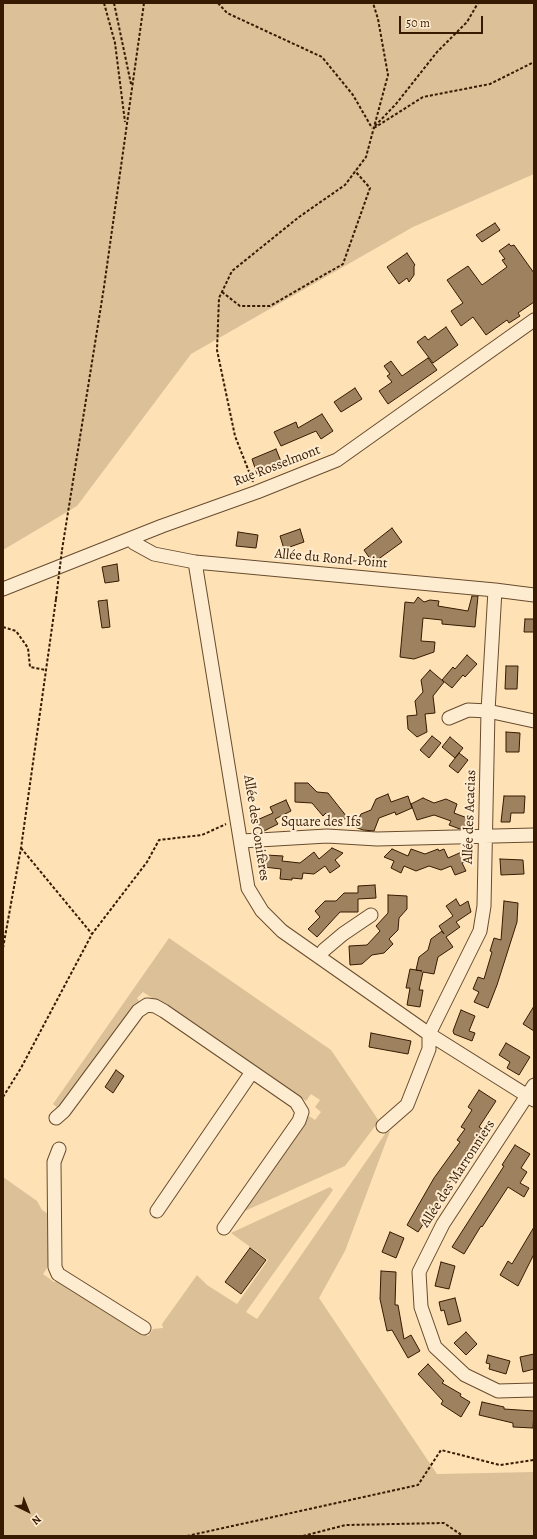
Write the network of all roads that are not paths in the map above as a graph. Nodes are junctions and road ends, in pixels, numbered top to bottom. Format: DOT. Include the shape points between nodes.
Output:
graph roads {
  1 [pos="534,320"];
  2 [pos="132,538"];
  3 [pos="195,562"];
  4 [pos="3,589"];
  5 [pos="495,590"];
  6 [pos="534,595"];
  7 [pos="488,711"];
  8 [pos="449,718"];
  9 [pos="534,721"];
  10 [pos="534,835"];
  11 [pos="485,838"];
  12 [pos="242,841"];
  13 [pos="371,915"];
  14 [pos="319,957"];
  15 [pos="429,1034"];
  16 [pos="252,1072"];
  17 [pos="532,1094"];
  18 [pos="56,1118"];
  19 [pos="383,1126"];
  20 [pos="59,1148"];
  21 [pos="157,1211"];
  22 [pos="224,1228"];
  23 [pos="144,1328"];
  24 [pos="534,1390"];
  1 -- 2 [label="street, Rue Rosselmont" via="337,460"];
  2 -- 3 [label="street, Allée du Rond-Point" via="134,543 154,554"];
  2 -- 4 [label="street, Rue Rosselmont"];
  3 -- 5 [label="street, Allée du Rond-Point"];
  3 -- 12 [label="street, Allée des Conifères"];
  5 -- 6 [label="street, Allée du Rond-Point"];
  5 -- 7 [label="street, Allée des Acacias"];
  7 -- 8 [label="street" via="468,710"];
  7 -- 9 [label="street"];
  7 -- 11 [label="street, Allée des Acacias"];
  10 -- 11 [label="street, Square des Ifs"];
  11 -- 12 [label="street, Square des Ifs" via="377,839 327,836"];
  11 -- 15 [label="street, Allée des Acacias" via="484,906 480,931"];
  12 -- 14 [label="street, Allée des Conifères" via="248,888 262,911 282,931"];
  13 -- 14 [label="street" via="343,934"];
  14 -- 15 [label="street, Allée des Conifères"];
  15 -- 17 [label="street, Allée des Conifères"];
  15 -- 19 [label="street" via="429,1049 407,1105"];
  16 -- 18 [label="street" via="164,1011 155,1006 147,1006 138,1011 64,1111"];
  16 -- 21 [label="street"];
  16 -- 22 [label="street" via="296,1102 302,1112 299,1121"];
  17 -- 24 [label="street, Allée des Marronniers" via="443,1224 419,1272 421,1307 435,1347 465,1375 498,1391"];
  20 -- 23 [label="street" via="54,1162 55,1267 58,1274"];
}
